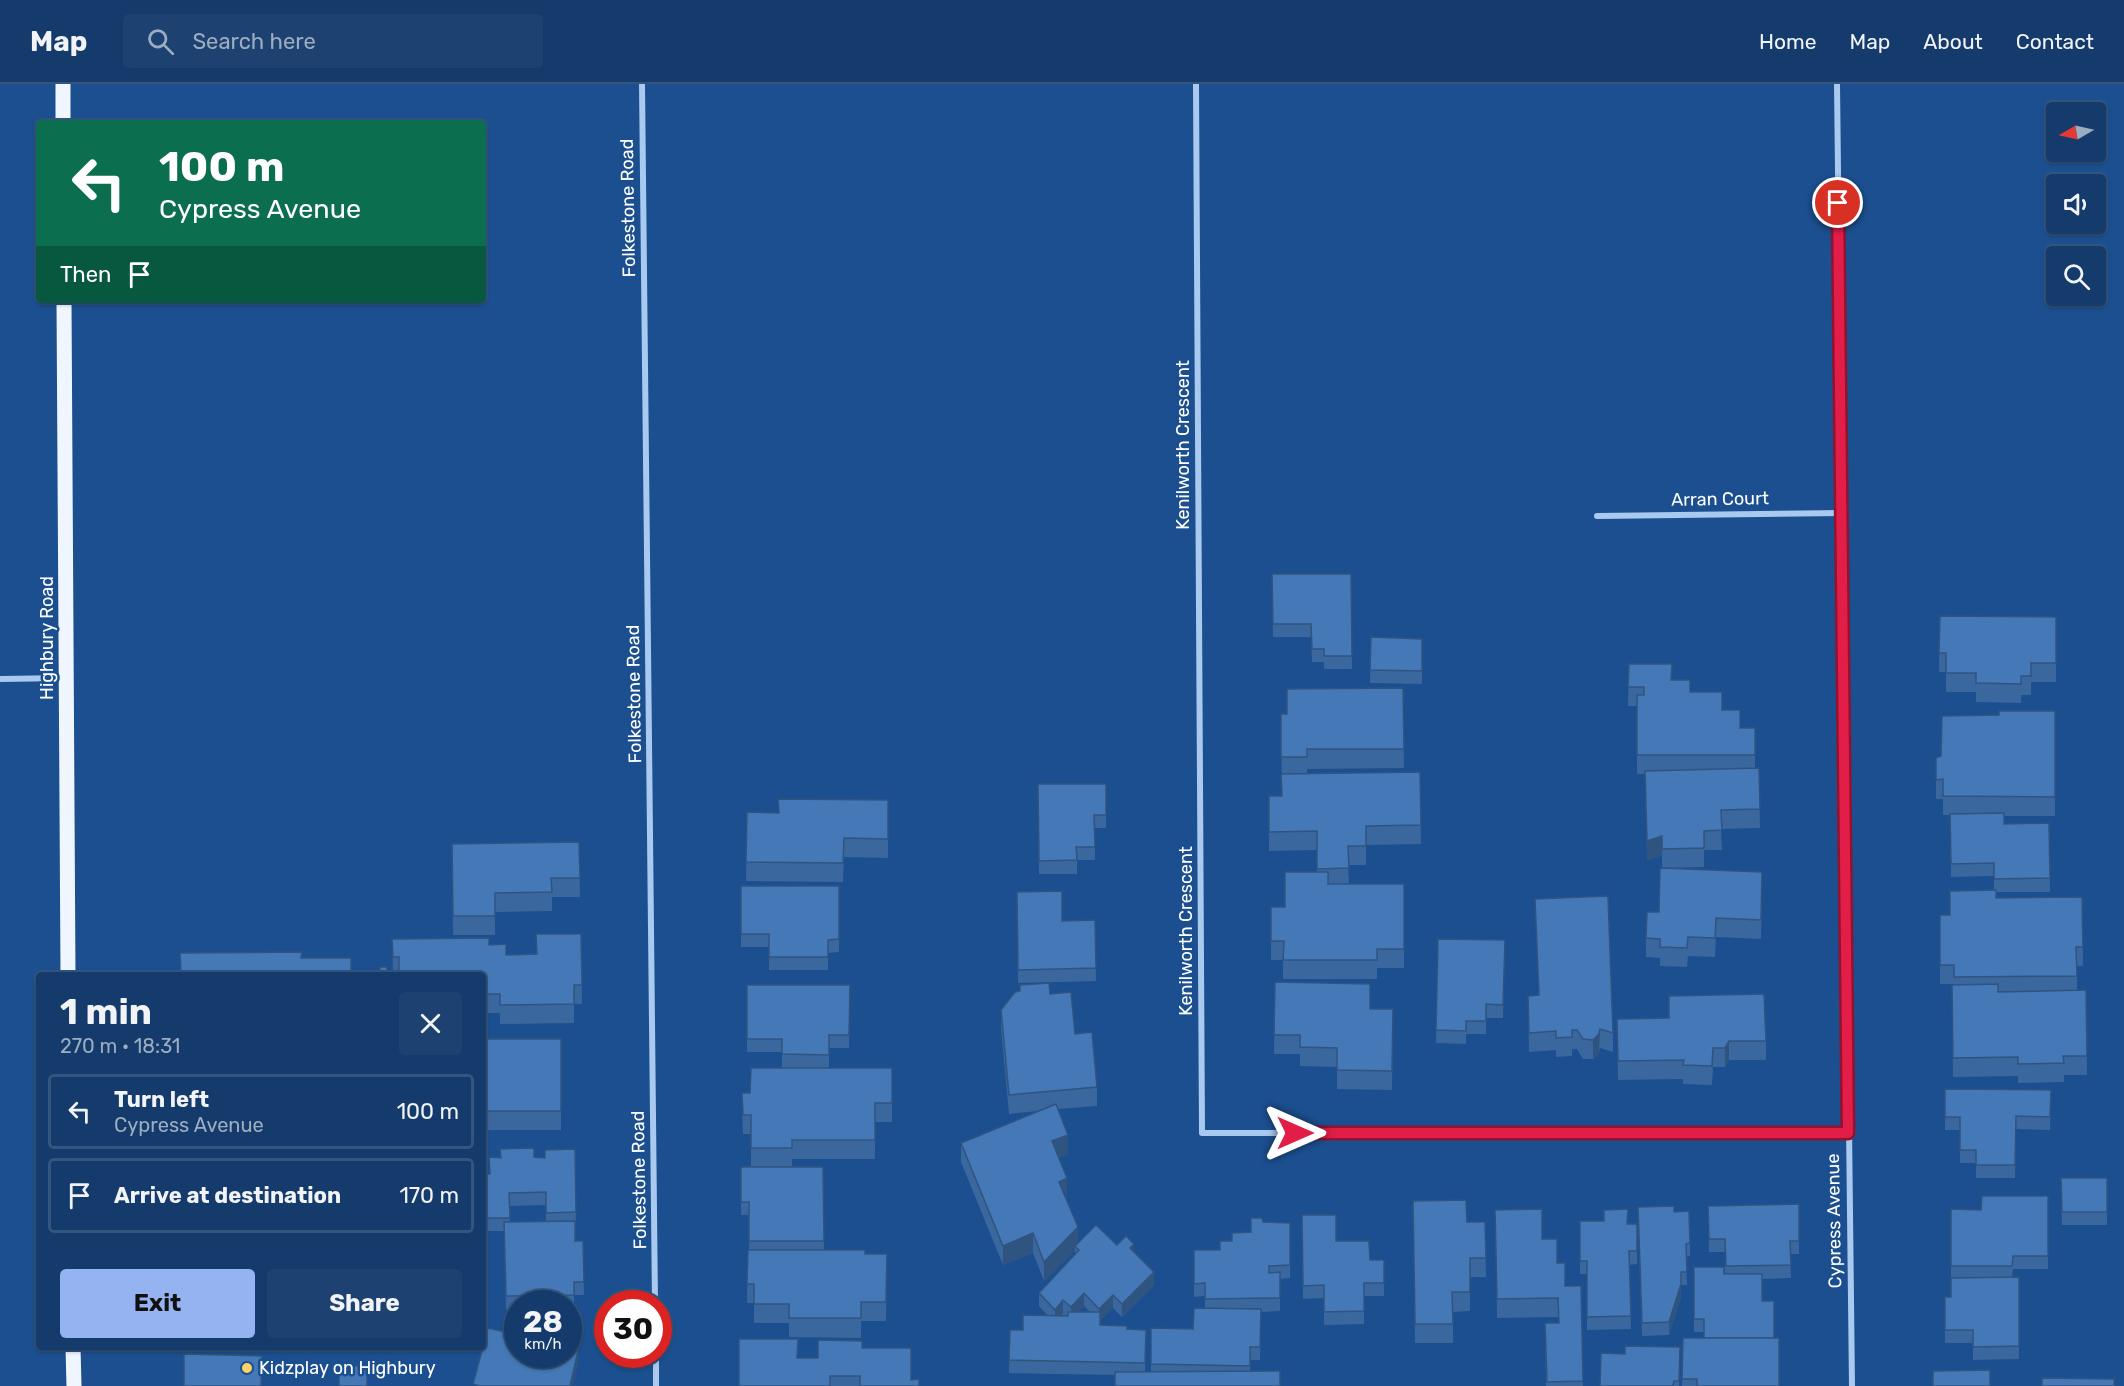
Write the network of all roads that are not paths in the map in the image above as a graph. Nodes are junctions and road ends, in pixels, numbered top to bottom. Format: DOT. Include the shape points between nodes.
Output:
graph roads {
  1 [pos="63,84"];
  2 [pos="642,84"];
  3 [pos="1197,84"];
  4 [pos="1837,84"];
  5 [pos="63,120"];
  6 [pos="64,303"];
  7 [pos="1843,513"];
  8 [pos="1597,516"];
  9 [pos="66,678"];
  10 [pos="0,679"];
  11 [pos="68,972"];
  12 [pos="1848,1133"];
  13 [pos="655,1290"];
  14 [pos="73,1350"];
  15 [pos="656,1368"];
  16 [pos="74,1386"];
  17 [pos="656,1386"];
  18 [pos="1852,1386"];
  1 -- 5 [label="main road"];
  2 -- 13 [label="street, Folkestone Road"];
  3 -- 12 [label="street, Kenilworth Crescent" via="1202,1133"];
  4 -- 7 [label="street, Cypress Avenue"];
  6 -- 9 [label="main road, Highbury Road"];
  7 -- 8 [label="street, Arran Court"];
  7 -- 12 [label="street, Cypress Avenue"];
  9 -- 10 [label="street"];
  9 -- 11 [label="main road, Highbury Road"];
  12 -- 18 [label="street, Cypress Avenue"];
  14 -- 16 [label="main road"];
  15 -- 17 [label="street"];
}
